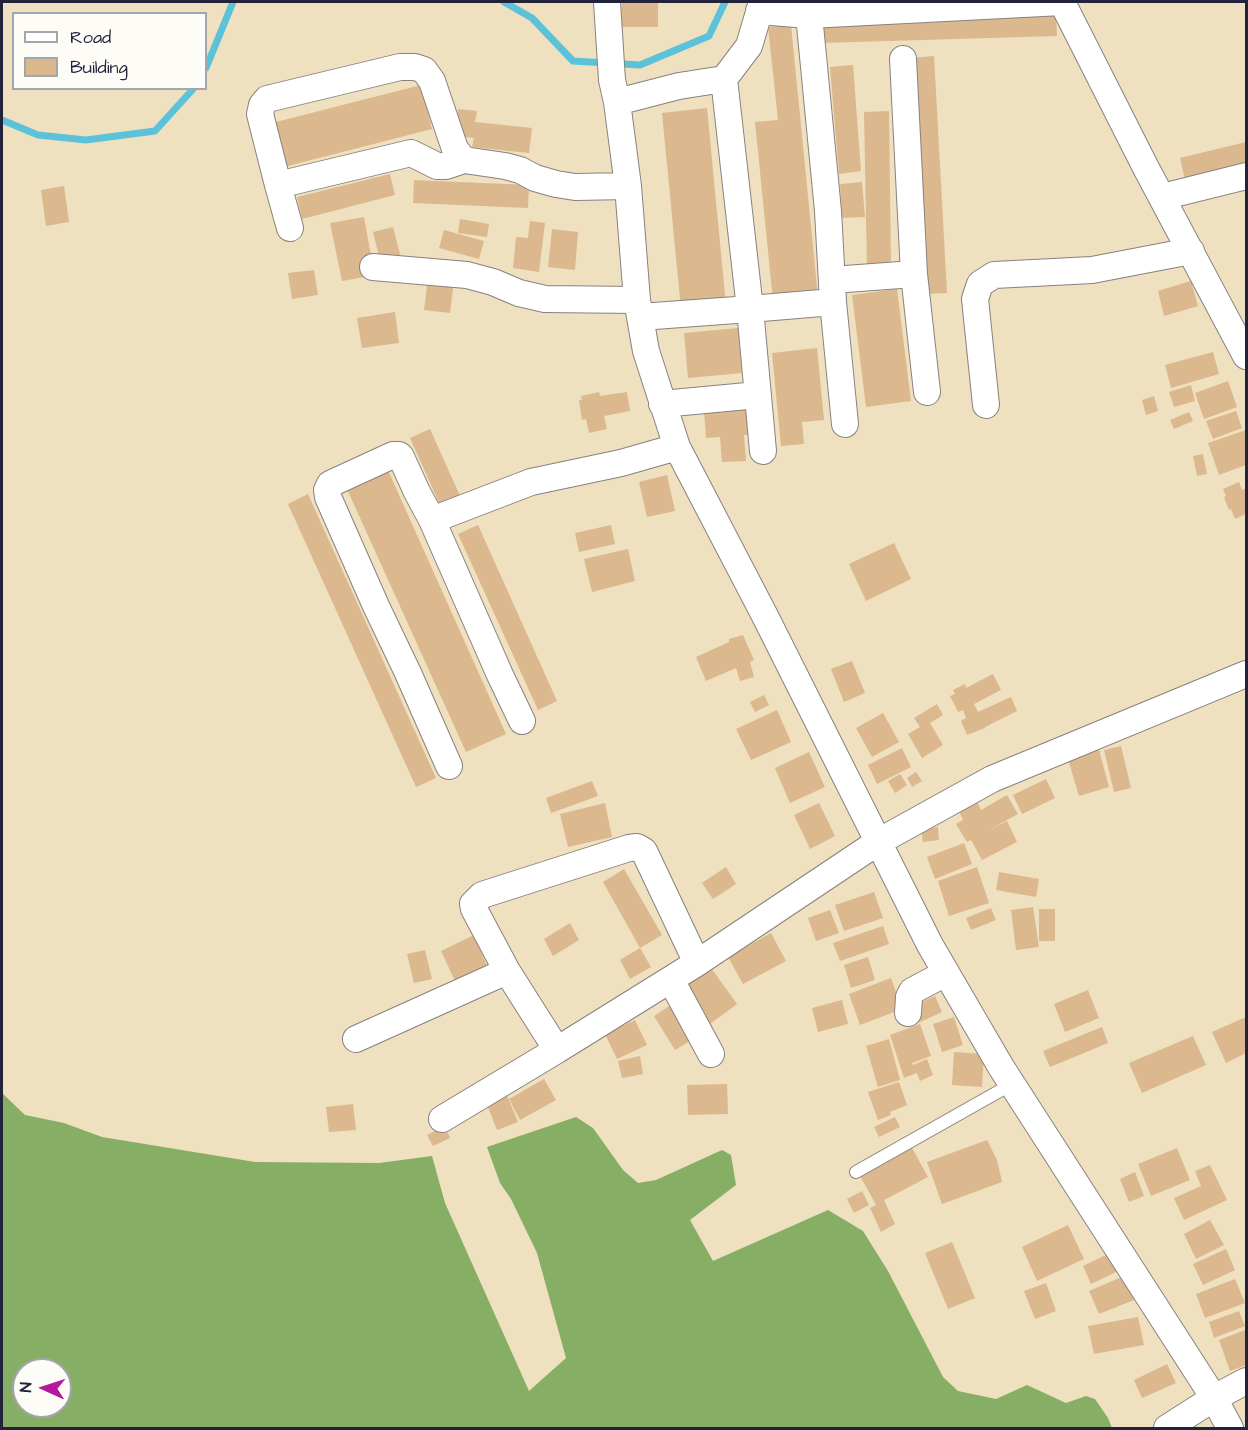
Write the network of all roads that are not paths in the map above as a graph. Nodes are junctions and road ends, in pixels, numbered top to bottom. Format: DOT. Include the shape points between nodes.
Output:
graph roads {
  1 [pos="607,2"];
  2 [pos="1062,2"];
  3 [pos="760,6"];
  4 [pos="809,15"];
  5 [pos="903,60"];
  6 [pos="724,79"];
  7 [pos="615,91"];
  8 [pos="459,155"];
  9 [pos="1246,176"];
  10 [pos="278,185"];
  11 [pos="628,186"];
  12 [pos="1162,196"];
  13 [pos="290,228"];
  14 [pos="1191,251"];
  15 [pos="373,267"];
  16 [pos="914,274"];
  17 [pos="833,291"];
  18 [pos="639,308"];
  19 [pos="750,309"];
  20 [pos="1246,356"];
  21 [pos="927,392"];
  22 [pos="758,396"];
  23 [pos="662,404"];
  24 [pos="986,405"];
  25 [pos="845,424"];
  26 [pos="677,447"];
  27 [pos="763,451"];
  28 [pos="432,520"];
  29 [pos="1246,674"];
  30 [pos="522,721"];
  31 [pos="449,766"];
  32 [pos="878,842"];
  33 [pos="697,963"];
  34 [pos="507,971"];
  35 [pos="946,973"];
  36 [pos="671,980"];
  37 [pos="908,1013"];
  38 [pos="356,1039"];
  39 [pos="557,1050"];
  40 [pos="711,1054"];
  41 [pos="1012,1084"];
  42 [pos="442,1119"];
  43 [pos="856,1172"];
  44 [pos="1246,1381"];
  45 [pos="1214,1398"];
  46 [pos="1167,1428"];
  47 [pos="1230,1428"];
  1 -- 7 [label="street"];
  2 -- 4 [label="street"];
  2 -- 12 [label="street"];
  3 -- 4 [label="street"];
  3 -- 6 [label="street" via="748,46"];
  4 -- 17 [label="street"];
  5 -- 16 [label="street"];
  6 -- 7 [label="street"];
  6 -- 19 [label="street"];
  7 -- 11 [label="street"];
  8 -- 10 [label="street" via="442,145 429,147"];
  8 -- 10 [label="street" via="432,81 424,70 400,67 267,99 260,114"];
  8 -- 11 [label="street" via="556,184"];
  9 -- 12 [label="street"];
  10 -- 13 [label="street"];
  11 -- 18 [label="street"];
  12 -- 14 [label="street"];
  14 -- 20 [label="street"];
  14 -- 24 [label="street" via="1092,270 994,275 980,284 975,299"];
  15 -- 18 [label="street" via="467,275 545,299"];
  16 -- 17 [label="street"];
  16 -- 21 [label="street"];
  17 -- 19 [label="street"];
  17 -- 25 [label="street"];
  18 -- 19 [label="street"];
  18 -- 23 [label="street" via="646,351"];
  19 -- 22 [label="street"];
  22 -- 23 [label="street"];
  22 -- 27 [label="street"];
  23 -- 26 [label="street"];
  26 -- 28 [label="street" via="531,482"];
  26 -- 32 [label="street"];
  28 -- 30 [label="street"];
  28 -- 31 [label="street" via="399,455 393,454 330,484 327,490"];
  29 -- 32 [label="street" via="992,779"];
  32 -- 33 [label="street"];
  32 -- 35 [label="street"];
  33 -- 34 [label="street" via="644,850 637,847 482,894 473,904 474,909"];
  33 -- 36 [label="street"];
  34 -- 38 [label="street"];
  34 -- 39 [label="street"];
  35 -- 37 [label="street" via="912,991"];
  35 -- 41 [label="street"];
  36 -- 39 [label="street"];
  36 -- 40 [label="street"];
  39 -- 42 [label="street"];
  41 -- 43 [label="lane"];
  41 -- 45 [label="street"];
  44 -- 45 [label="street"];
  45 -- 46 [label="street"];
  45 -- 47 [label="street"];
}
